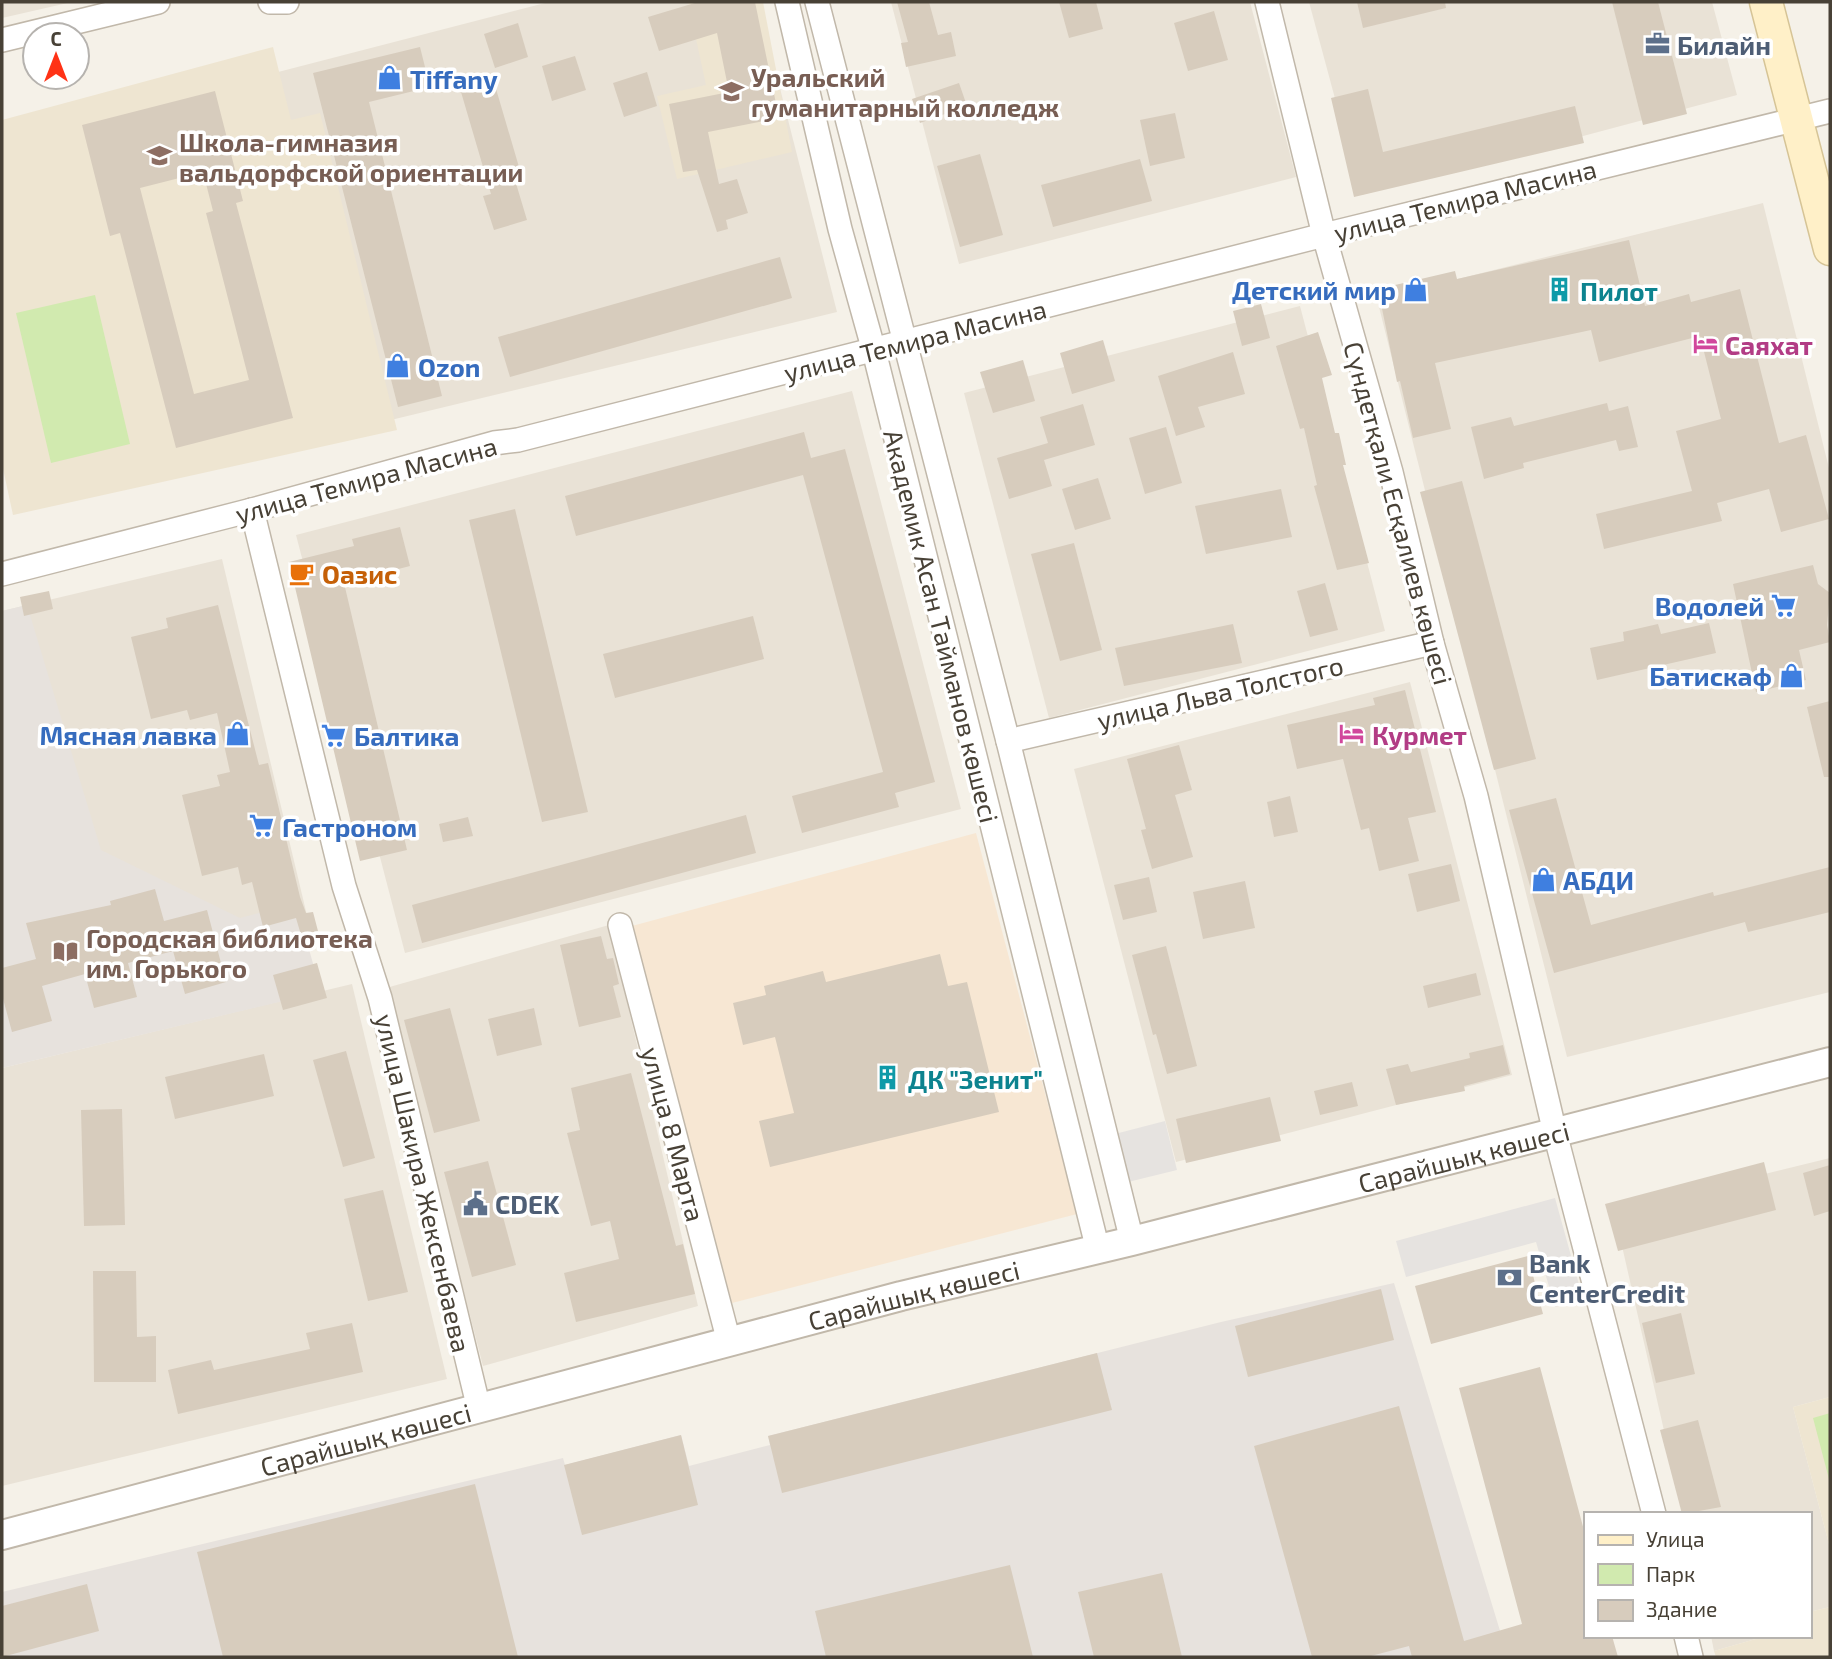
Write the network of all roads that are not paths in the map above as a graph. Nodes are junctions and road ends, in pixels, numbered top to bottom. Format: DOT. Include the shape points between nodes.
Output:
graph roads {
  1 [pos="158,2"];
  2 [pos="270,2"];
  3 [pos="287,2"];
  4 [pos="786,2"];
  5 [pos="817,2"];
  6 [pos="1267,2"];
  7 [pos="1766,2"];
  8 [pos="2,40"];
  9 [pos="1830,111"];
  10 [pos="1797,119"];
  11 [pos="1324,235"];
  12 [pos="1830,249"];
  13 [pos="905,343"];
  14 [pos="874,351"];
  15 [pos="252,510"];
  16 [pos="2,574"];
  17 [pos="1432,643"];
  18 [pos="1008,741"];
  19 [pos="620,925"];
  20 [pos="1830,1062"];
  21 [pos="1555,1133"];
  22 [pos="1132,1241"];
  23 [pos="1098,1250"];
  24 [pos="729,1342"];
  25 [pos="479,1409"];
  26 [pos="1653,1512"];
  27 [pos="2,1535"];
  28 [pos="1686,1638"];
  29 [pos="1691,1657"];
  1 -- 8 [label="street"];
  2 -- 3 [label="street"];
  4 -- 14 [label="street, Академик Асан Тайманов көшесі"];
  5 -- 13 [label="street, Академик Асан Тайманов көшесі"];
  6 -- 11 [label="street, Сүндетқали Есқалиев көшесі"];
  7 -- 10 [label="main road"];
  9 -- 10 [label="street, улица Темира Масина"];
  10 -- 11 [label="street, улица Темира Масина"];
  10 -- 12 [label="main road"];
  11 -- 13 [label="street, улица Темира Масина"];
  11 -- 17 [label="street, Сүндетқали Есқалиев көшесі" via="1391,472"];
  13 -- 14 [label="street, улица Темира Масина"];
  13 -- 18 [label="street, Академик Асан Тайманов көшесі"];
  14 -- 15 [label="street, улица Темира Масина" via="494,443"];
  14 -- 23 [label="street, Академик Асан Тайманов көшесі"];
  15 -- 16 [label="street, улица Темира Масина"];
  15 -- 25 [label="street, улица Шакира Жексенбаева" via="344,887 380,998"];
  17 -- 18 [label="street, улица Льва Толстого"];
  17 -- 21 [label="street, Сүндетқали Есқалиев көшесі" via="1476,796"];
  18 -- 22 [label="street, Академик Асан Тайманов көшесі"];
  19 -- 24 [label="street, улица 8 Марта"];
  20 -- 21 [label="street, Сарайшық көшесі"];
  21 -- 22 [label="street, Сарайшық көшесі"];
  21 -- 26 [label="street, Сүндетқали Есқалиев көшесі"];
  22 -- 23 [label="street, Сарайшық көшесі"];
  23 -- 24 [label="street, Сарайшық көшесі"];
  24 -- 25 [label="street, Сарайшық көшесі"];
  25 -- 27 [label="street, Сарайшық көшесі"];
  28 -- 29 [label="street"];
}
